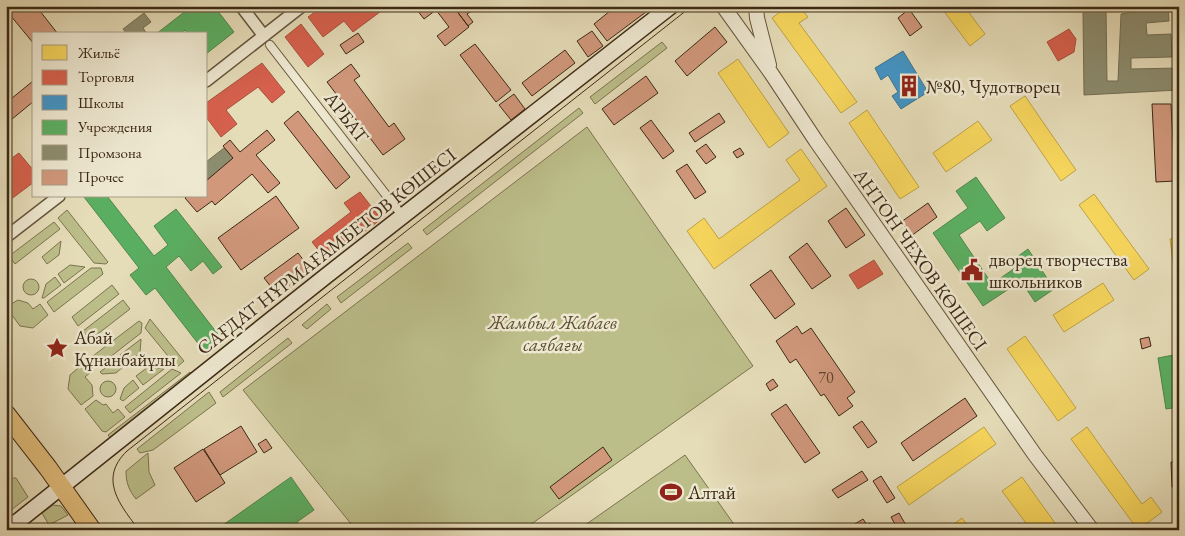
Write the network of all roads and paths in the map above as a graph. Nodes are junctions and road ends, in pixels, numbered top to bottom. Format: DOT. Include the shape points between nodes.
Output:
graph roads {
  1 [pos="241,6"];
  2 [pos="302,6"];
  3 [pos="670,6"];
  4 [pos="723,6"];
  5 [pos="756,6"];
  6 [pos="267,40"];
  7 [pos="772,73"];
  8 [pos="208,80"];
  9 [pos="56,198"];
  10 [pos="397,209"];
  11 [pos="6,237"];
  12 [pos="6,414"];
  13 [pos="62,488"];
  14 [pos="8,530"];
  15 [pos="92,530"];
  16 [pos="1092,530"];
  1 -- 6 [label="street"];
  2 -- 6 [label="street"];
  3 -- 13 [label="main road, САҒДАТ НҰРМАҒАМБЕТОВ КӨШЕСІ"];
  4 -- 7 [label="street, АНТОН ЧЕХОВ КӨШЕСІ"];
  5 -- 7 [label="street"];
  6 -- 8 [label="street"];
  6 -- 10 [label="street, АРБАТ"];
  7 -- 16 [label="street, АНТОН ЧЕХОВ КӨШЕСІ" via="1035,455"];
  9 -- 11 [label="street"];
  12 -- 13 [label="main road"];
  13 -- 14 [label="main road, САҒДАТ НҰРМАҒАМБЕТОВ КӨШЕСІ"];
  13 -- 15 [label="main road"];
}
